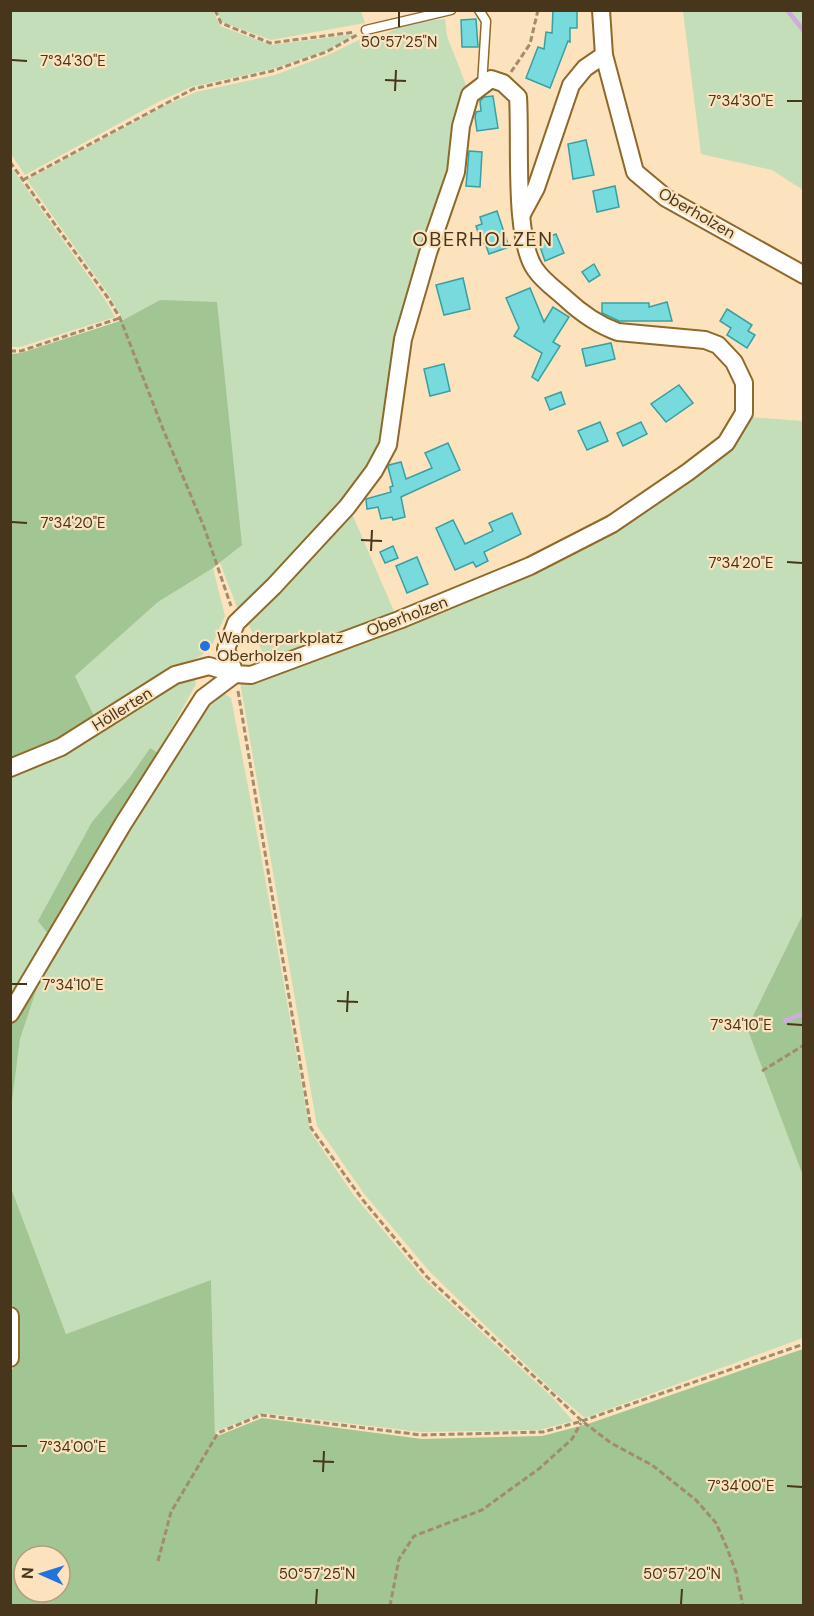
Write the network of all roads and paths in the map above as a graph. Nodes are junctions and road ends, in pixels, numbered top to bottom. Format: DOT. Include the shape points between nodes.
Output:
graph roads {
  1 [pos="215,10"];
  2 [pos="451,10"];
  3 [pos="479,10"];
  4 [pos="538,10"];
  5 [pos="601,10"];
  6 [pos="366,30"];
  7 [pos="604,56"];
  8 [pos="503,83"];
  9 [pos="482,85"];
  10 [pos="10,162"];
  11 [pos="23,180"];
  12 [pos="522,214"];
  13 [pos="804,275"];
  14 [pos="120,318"];
  15 [pos="10,351"];
  16 [pos="236,623"];
  17 [pos="236,674"];
  18 [pos="10,768"];
  19 [pos="10,1014"];
  20 [pos="804,1045"];
  21 [pos="762,1071"];
  22 [pos="10,1316"];
  23 [pos="804,1344"];
  24 [pos="10,1358"];
  25 [pos="582,1421"];
  26 [pos="158,1561"];
  27 [pos="390,1605"];
  28 [pos="742,1605"];
  1 -- 6 [label="path" via="221,23 270,44"];
  2 -- 6 [label="lane"];
  3 -- 9 [label="lane" via="486,21"];
  4 -- 8 [label="path" via="530,44"];
  5 -- 7 [label="street, Oberholzen"];
  6 -- 11 [label="path" via="326,52 283,67 193,89"];
  7 -- 12 [label="street" via="585,68 571,84 536,188"];
  7 -- 13 [label="street, Oberholzen" via="635,172 666,198"];
  8 -- 9 [label="street" via="491,78"];
  8 -- 12 [label="street, Oberholzen" via="518,97"];
  9 -- 16 [label="street" via="470,95 461,126 456,172 403,339 388,445 347,507"];
  10 -- 11 [label="path"];
  11 -- 14 [label="path"];
  12 -- 17 [label="street, Oberholzen" via="534,268 594,321 618,332 705,340 718,345 734,362 744,383 744,413 726,443 612,524 530,566 251,675"];
  14 -- 15 [label="path" via="21,351"];
  14 -- 16 [label="path" via="204,527"];
  16 -- 17 [label="street" via="226,649"];
  17 -- 18 [label="street, Höllerten" via="209,666 175,675 61,747"];
  17 -- 19 [label="street" via="203,698"];
  17 -- 25 [label="path" via="311,1128 362,1199 427,1277"];
  20 -- 21 [label="path"];
  22 -- 24 [label="street"];
  23 -- 25 [label="path"];
  25 -- 26 [label="path" via="543,1432 421,1435 261,1416 218,1433 171,1512"];
  25 -- 27 [label="path" via="572,1439 540,1468 482,1510 414,1536 399,1559"];
  25 -- 28 [label="path" via="611,1443 652,1465 716,1523 736,1572"];
}
